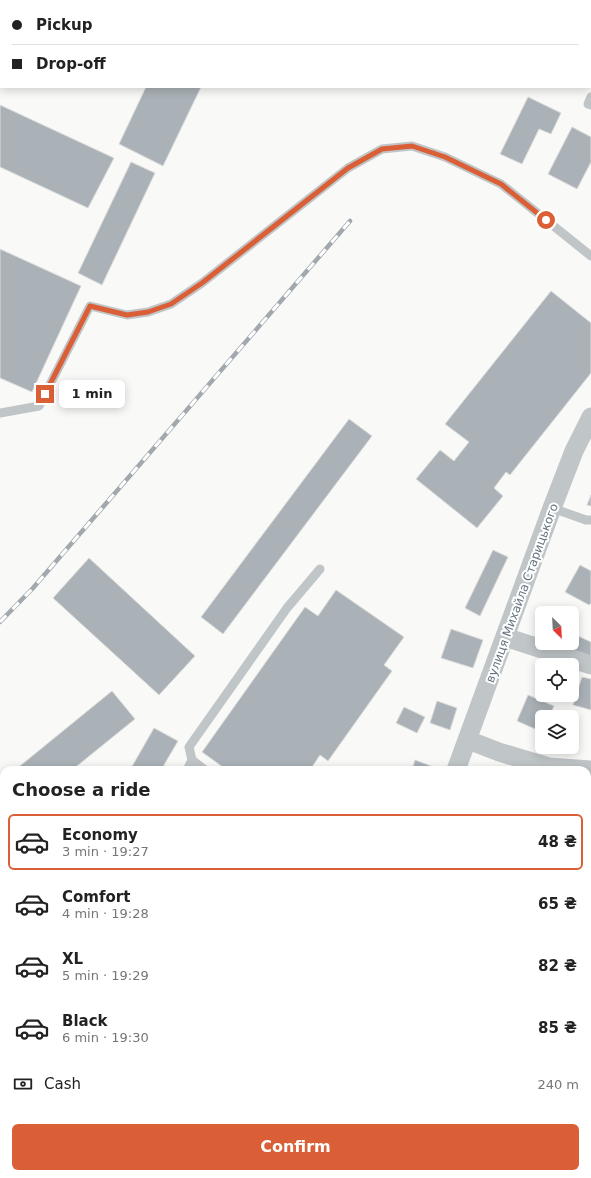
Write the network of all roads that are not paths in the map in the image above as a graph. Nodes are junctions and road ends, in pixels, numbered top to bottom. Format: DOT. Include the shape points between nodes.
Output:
graph roads {
  1 [pos="591,97"];
  2 [pos="591,105"];
  3 [pos="591,256"];
  4 [pos="0,413"];
  5 [pos="591,417"];
  6 [pos="552,508"];
  7 [pos="591,520"];
  8 [pos="320,569"];
  9 [pos="505,637"];
  10 [pos="591,665"];
  11 [pos="468,740"];
  12 [pos="192,760"];
  13 [pos="189,766"];
  14 [pos="200,766"];
  15 [pos="458,766"];
  16 [pos="549,766"];
  1 -- 2 [label="lane" via="588,104"];
  3 -- 4 [label="lane" via="501,184 445,157 412,146 382,149 348,168 202,283 171,304 148,312 127,315 90,306 38,406"];
  5 -- 6 [label="street, вулиця Михайла Старицького" via="574,451"];
  6 -- 7 [label="lane"];
  6 -- 9 [label="street, вулиця Михайла Старицького"];
  8 -- 12 [label="lane" via="287,608 189,747"];
  9 -- 10 [label="street"];
  9 -- 11 [label="street, вулиця Михайла Старицького"];
  11 -- 15 [label="street, вулиця Михайла Старицького"];
  11 -- 16 [label="street"];
  12 -- 13 [label="lane"];
  12 -- 14 [label="lane"];
}
